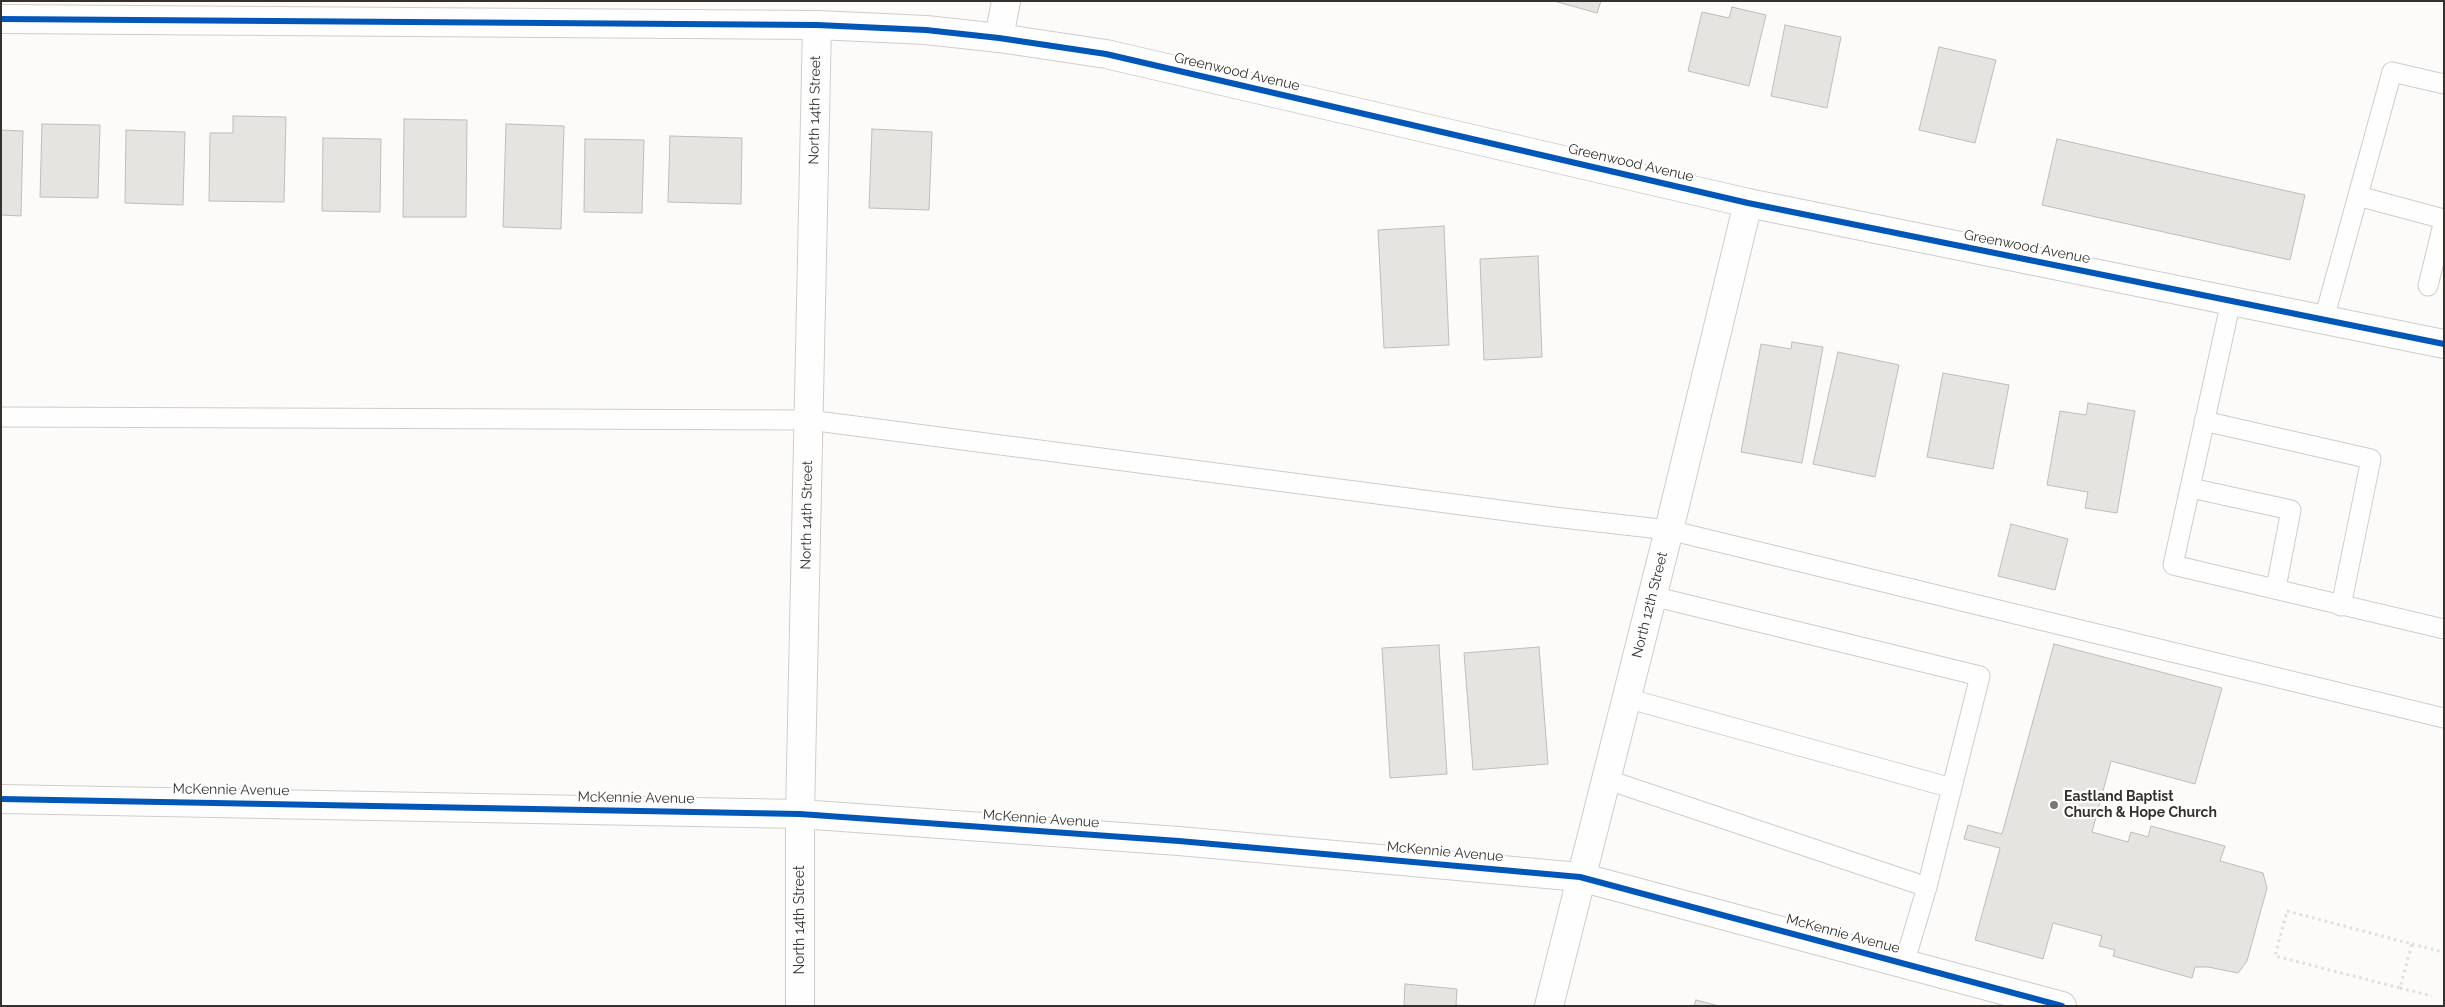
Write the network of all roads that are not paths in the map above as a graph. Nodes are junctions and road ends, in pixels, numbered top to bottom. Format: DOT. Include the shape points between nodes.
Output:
graph roads {
  1 [pos="1006,1"];
  2 [pos="1,19"];
  3 [pos="817,25"];
  4 [pos="999,38"];
  5 [pos="2444,84"];
  6 [pos="2358,196"];
  7 [pos="1748,203"];
  8 [pos="2444,220"];
  9 [pos="2428,286"];
  10 [pos="2231,301"];
  11 [pos="2324,319"];
  12 [pos="2444,344"];
  13 [pos="1,417"];
  14 [pos="810,420"];
  15 [pos="2204,421"];
  16 [pos="2192,488"];
  17 [pos="1669,530"];
  18 [pos="2276,588"];
  19 [pos="1652,596"];
  20 [pos="2341,606"];
  21 [pos="2444,629"];
  22 [pos="1626,698"];
  23 [pos="2444,718"];
  24 [pos="1605,779"];
  25 [pos="1952,788"];
  26 [pos="1,798"];
  27 [pos="800,814"];
  28 [pos="1580,877"];
  29 [pos="1927,887"];
  30 [pos="1904,964"];
  31 [pos="800,1006"];
  32 [pos="1549,1006"];
  33 [pos="2062,1006"];
  1 -- 4 [label="street"];
  2 -- 3 [label="street, Greenwood Avenue"];
  3 -- 4 [label="street, Greenwood Avenue" via="926,30"];
  3 -- 14 [label="street, North 14th Street"];
  4 -- 7 [label="street, Greenwood Avenue" via="1106,54"];
  5 -- 6 [label="lane" via="2392,72"];
  6 -- 8 [label="lane"];
  6 -- 11 [label="lane"];
  7 -- 10 [label="street, Greenwood Avenue"];
  7 -- 17 [label="street, North 12th Street"];
  8 -- 9 [label="lane"];
  10 -- 11 [label="street, Greenwood Avenue"];
  10 -- 15 [label="lane"];
  11 -- 12 [label="street, Greenwood Avenue"];
  13 -- 14 [label="lane"];
  14 -- 17 [label="lane"];
  14 -- 27 [label="street, North 14th Street"];
  15 -- 16 [label="lane"];
  15 -- 20 [label="lane" via="2371,459"];
  16 -- 18 [label="lane" via="2291,510"];
  16 -- 18 [label="lane" via="2173,565"];
  17 -- 19 [label="street, North 12th Street"];
  17 -- 23 [label="lane"];
  18 -- 20 [label="lane"];
  19 -- 22 [label="street, North 12th Street"];
  19 -- 25 [label="lane" via="1980,676"];
  20 -- 21 [label="lane"];
  22 -- 24 [label="street, North 12th Street"];
  22 -- 25 [label="lane"];
  24 -- 28 [label="street, North 12th Street"];
  24 -- 29 [label="lane"];
  25 -- 29 [label="lane"];
  26 -- 27 [label="street, McKennie Avenue"];
  27 -- 28 [label="street, McKennie Avenue" via="1179,841"];
  27 -- 31 [label="street, North 14th Street"];
  28 -- 30 [label="street, McKennie Avenue"];
  28 -- 32 [label="street, North 12th Street"];
  29 -- 30 [label="lane"];
  30 -- 33 [label="street, McKennie Avenue"];
}
